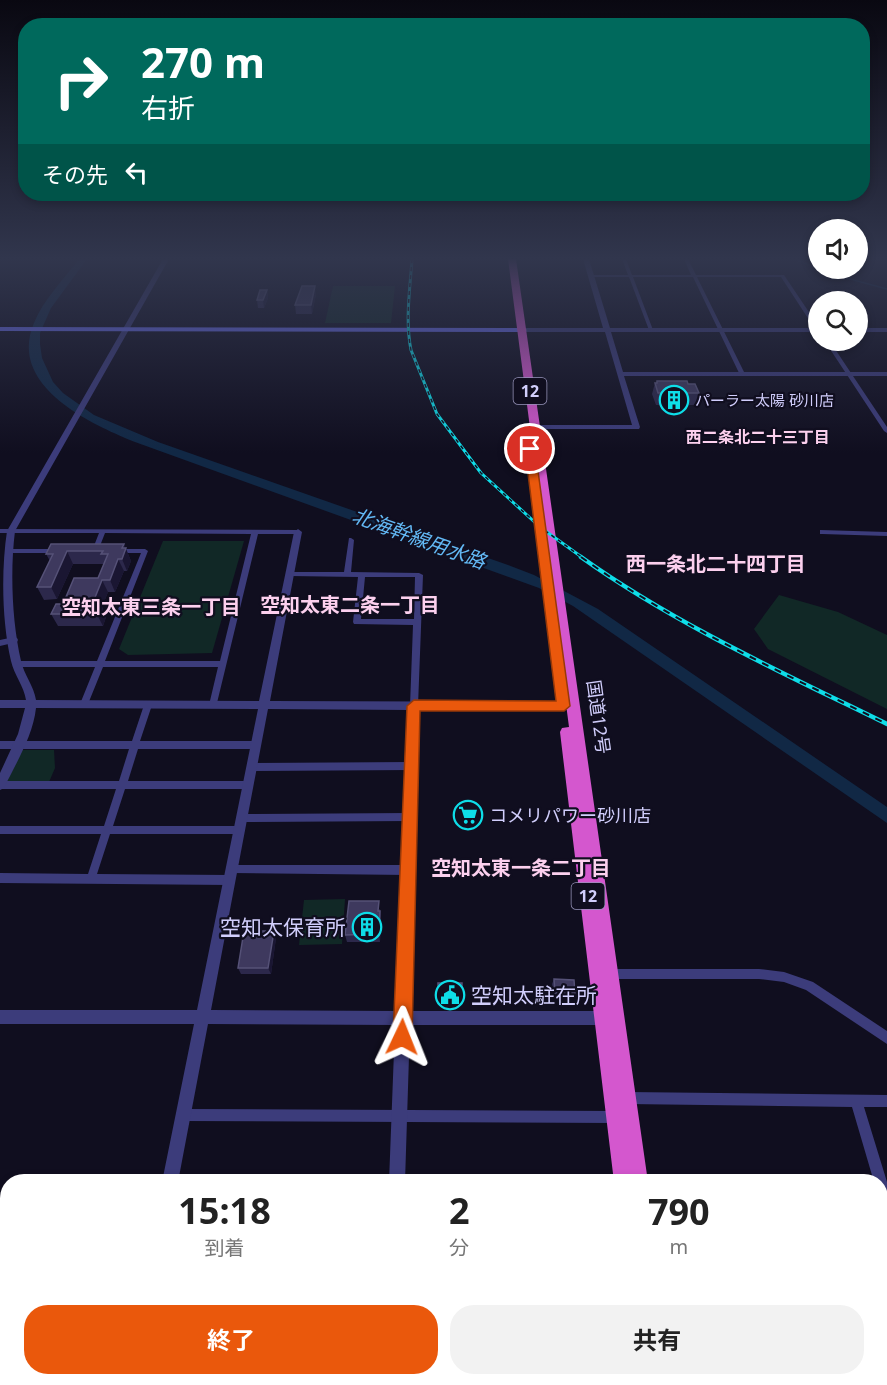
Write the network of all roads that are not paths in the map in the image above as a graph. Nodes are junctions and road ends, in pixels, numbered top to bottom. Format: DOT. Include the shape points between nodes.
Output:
graph roads {
  1 [pos="128,324"];
  2 [pos="517,324"];
  3 [pos="517,324"];
  4 [pos="605,324"];
  5 [pos="649,324"];
  6 [pos="719,324"];
  7 [pos="0,329"];
  8 [pos="125,329"];
  9 [pos="518,330"];
  10 [pos="607,330"];
  11 [pos="651,330"];
  12 [pos="722,330"];
  13 [pos="808,330"];
  14 [pos="868,330"];
  15 [pos="887,330"];
  16 [pos="833,351"];
  17 [pos="620,374"];
  18 [pos="742,374"];
  19 [pos="849,374"];
  20 [pos="887,374"];
  21 [pos="535,427"];
  22 [pos="887,431"];
  23 [pos="544,520"];
  24 [pos="0,531"];
  25 [pos="11,531"];
  26 [pos="104,531"];
  27 [pos="255,532"];
  28 [pos="298,532"];
  29 [pos="822,532"];
  30 [pos="887,534"];
  31 [pos="351,540"];
  32 [pos="8,551"];
  33 [pos="62,551"];
  34 [pos="84,551"];
  35 [pos="95,551"];
  36 [pos="290,574"];
  37 [pos="347,574"];
  38 [pos="362,574"];
  39 [pos="11,600"];
  40 [pos="0,602"];
  41 [pos="417,622"];
  42 [pos="14,640"];
  43 [pos="0,643"];
  44 [pos="17,664"];
  45 [pos="222,664"];
  46 [pos="100,665"];
  47 [pos="0,704"];
  48 [pos="32,704"];
  49 [pos="84,704"];
  50 [pos="148,705"];
  51 [pos="213,705"];
  52 [pos="265,706"];
  53 [pos="414,706"];
  54 [pos="568,706"];
  55 [pos="0,745"];
  56 [pos="18,745"];
  57 [pos="134,745"];
  58 [pos="256,745"];
  59 [pos="252,766"];
  60 [pos="412,766"];
  61 [pos="0,785"];
  62 [pos="121,785"];
  63 [pos="248,785"];
  64 [pos="410,817"];
  65 [pos="241,824"];
  66 [pos="0,830"];
  67 [pos="107,830"];
  68 [pos="408,870"];
  69 [pos="231,874"];
  70 [pos="0,878"];
  71 [pos="91,879"];
  72 [pos="604,974"];
  73 [pos="0,1017"];
  74 [pos="203,1017"];
  75 [pos="403,1018"];
  76 [pos="609,1018"];
  77 [pos="887,1038"];
  78 [pos="627,1098"];
  79 [pos="856,1101"];
  80 [pos="887,1101"];
  81 [pos="183,1115"];
  82 [pos="399,1116"];
  83 [pos="615,1117"];
  84 [pos="172,1174"];
  85 [pos="397,1174"];
  86 [pos="623,1174"];
  87 [pos="637,1174"];
  88 [pos="878,1174"];
  1 -- 8 [label="street"];
  2 -- 9 [label="highway, 国道12号 / 12"];
  3 -- 9 [label="highway, 国道12号 / 12"];
  4 -- 10 [label="street"];
  5 -- 11 [label="street"];
  6 -- 12 [label="street"];
  7 -- 8 [label="main road"];
  8 -- 9 [label="main road"];
  8 -- 25 [label="street"];
  9 -- 10 [label="street"];
  9 -- 21 [label="highway, 国道12号 / 12"];
  9 -- 23 [label="highway, 国道12号 / 12"];
  10 -- 11 [label="street"];
  10 -- 17 [label="street"];
  11 -- 12 [label="street"];
  12 -- 13 [label="street"];
  12 -- 18 [label="street"];
  14 -- 15 [label="street"];
  16 -- 19 [label="street"];
  17 -- 18 [label="street"];
  17 -- 21 [label="street" via="636,427"];
  18 -- 19 [label="street"];
  19 -- 20 [label="street"];
  19 -- 22 [label="street"];
  21 -- 23 [label="highway, 国道12号 / 12"];
  23 -- 54 [label="highway, 国道12号 / 12"];
  24 -- 25 [label="street"];
  25 -- 26 [label="street"];
  25 -- 32 [label="street"];
  26 -- 27 [label="street"];
  26 -- 35 [label="street"];
  27 -- 28 [label="street"];
  27 -- 45 [label="street"];
  28 -- 36 [label="street"];
  29 -- 30 [label="street"];
  31 -- 37 [label="street"];
  32 -- 33 [label="street"];
  32 -- 39 [label="street"];
  34 -- 35 [label="street"];
  35 -- 46 [label="street" via="144,551"];
  36 -- 37 [label="street"];
  36 -- 52 [label="street"];
  37 -- 38 [label="street"];
  38 -- 41 [label="street" via="419,574"];
  38 -- 41 [label="street" via="357,622"];
  39 -- 40 [label="street"];
  39 -- 42 [label="street"];
  41 -- 53 [label="street"];
  42 -- 43 [label="street"];
  42 -- 44 [label="street"];
  44 -- 46 [label="street"];
  44 -- 48 [label="street"];
  45 -- 46 [label="street"];
  45 -- 51 [label="street"];
  46 -- 49 [label="street"];
  47 -- 48 [label="street"];
  48 -- 49 [label="street"];
  48 -- 56 [label="street"];
  49 -- 50 [label="street"];
  50 -- 51 [label="street"];
  50 -- 57 [label="street"];
  51 -- 52 [label="street"];
  52 -- 53 [label="street"];
  52 -- 58 [label="street"];
  53 -- 54 [label="street"];
  53 -- 60 [label="street"];
  54 -- 72 [label="highway, 国道12号 / 12"];
  55 -- 56 [label="street"];
  56 -- 57 [label="street"];
  56 -- 61 [label="street"];
  57 -- 58 [label="street"];
  57 -- 62 [label="street"];
  58 -- 59 [label="street"];
  59 -- 60 [label="street"];
  59 -- 63 [label="street"];
  60 -- 64 [label="street"];
  61 -- 62 [label="street"];
  62 -- 63 [label="street"];
  62 -- 67 [label="street"];
  63 -- 65 [label="street"];
  64 -- 65 [label="street"];
  64 -- 68 [label="street"];
  65 -- 67 [label="street"];
  65 -- 69 [label="street"];
  66 -- 67 [label="street"];
  67 -- 71 [label="street"];
  68 -- 69 [label="street"];
  68 -- 75 [label="street"];
  69 -- 71 [label="street"];
  69 -- 74 [label="street"];
  70 -- 71 [label="street"];
  72 -- 76 [label="highway, 国道12号 / 12"];
  72 -- 77 [label="street" via="784,977 809,986"];
  73 -- 74 [label="street"];
  74 -- 75 [label="street"];
  74 -- 81 [label="street"];
  75 -- 76 [label="street"];
  75 -- 82 [label="street"];
  76 -- 78 [label="highway, 国道12号 / 12"];
  76 -- 83 [label="highway, 国道12号 / 12"];
  78 -- 79 [label="street"];
  78 -- 87 [label="highway, 国道12号 / 12"];
  79 -- 80 [label="street"];
  79 -- 88 [label="street"];
  81 -- 82 [label="street"];
  81 -- 84 [label="street"];
  82 -- 83 [label="street"];
  82 -- 85 [label="street"];
  83 -- 86 [label="highway, 国道12号 / 12"];
}
